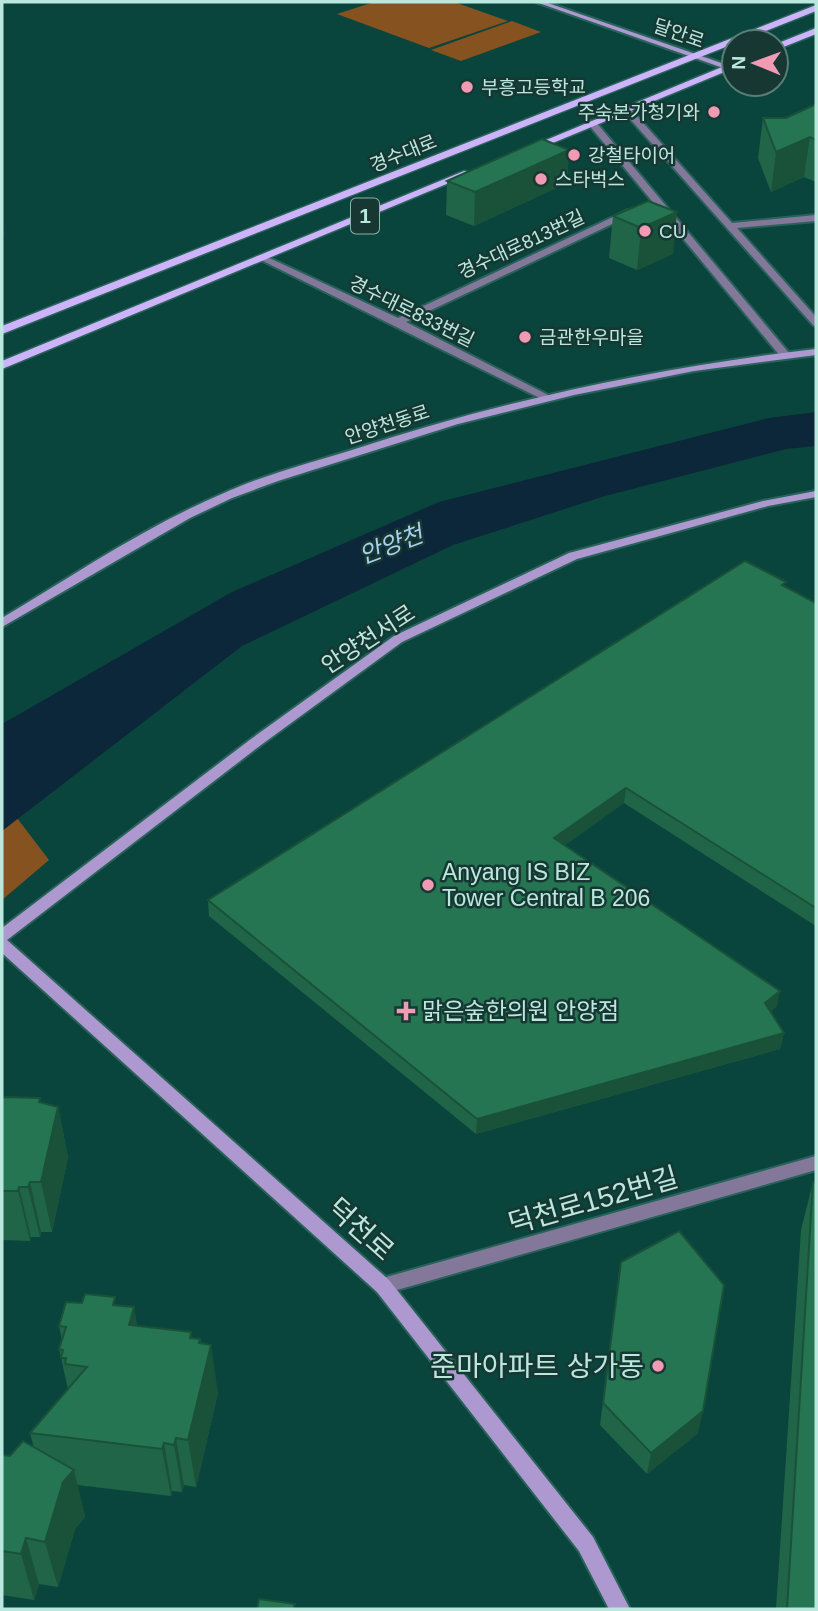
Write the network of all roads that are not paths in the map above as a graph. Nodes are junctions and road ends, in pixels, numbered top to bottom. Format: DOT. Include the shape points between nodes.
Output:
graph roads {
  1 [pos="539,2"];
  2 [pos="816,8"];
  3 [pos="816,31"];
  4 [pos="790,41"];
  5 [pos="695,56"];
  6 [pos="720,63"];
  7 [pos="720,71"];
  8 [pos="626,109"];
  9 [pos="592,123"];
  10 [pos="521,152"];
  11 [pos="485,167"];
  12 [pos="658,199"];
  13 [pos="646,205"];
  14 [pos="634,210"];
  15 [pos="816,218"];
  16 [pos="732,226"];
  17 [pos="262,258"];
  18 [pos="398,322"];
  19 [pos="816,323"];
  20 [pos="2,330"];
  21 [pos="785,355"];
  22 [pos="814,355"];
  23 [pos="2,365"];
  24 [pos="546,398"];
  25 [pos="816,494"];
  26 [pos="2,623"];
  27 [pos="2,936"];
  28 [pos="2,944"];
  29 [pos="816,1163"];
  30 [pos="383,1286"];
  31 [pos="620,1609"];
  1 -- 5 [label="street, 달안로"];
  2 -- 5 [label="main road, 경수대로 / 1"];
  3 -- 4 [label="main road"];
  5 -- 6 [label="street, 달안로"];
  5 -- 20 [label="main road, 경수대로 / 1"];
  7 -- 8 [label="main road"];
  8 -- 9 [label="main road"];
  8 -- 16 [label="street"];
  9 -- 10 [label="main road"];
  9 -- 12 [label="street"];
  11 -- 17 [label="main road, 경수대로 / 1"];
  12 -- 13 [label="street"];
  12 -- 21 [label="street"];
  14 -- 18 [label="street, 경수대로813번길"];
  15 -- 16 [label="street"];
  16 -- 19 [label="street"];
  17 -- 18 [label="street, 경수대로833번길"];
  17 -- 23 [label="main road, 경수대로 / 1"];
  18 -- 24 [label="street, 경수대로833번길"];
  21 -- 22 [label="street, 안양천동로"];
  21 -- 24 [label="street, 안양천동로"];
  24 -- 26 [label="street, 안양천동로" via="416,432 215,501"];
  25 -- 27 [label="street, 안양천서로" via="573,556 398,639"];
  28 -- 30 [label="street, 덕천로"];
  29 -- 30 [label="street, 덕천로152번길"];
  30 -- 31 [label="street, 덕천로" via="586,1544"];
}
